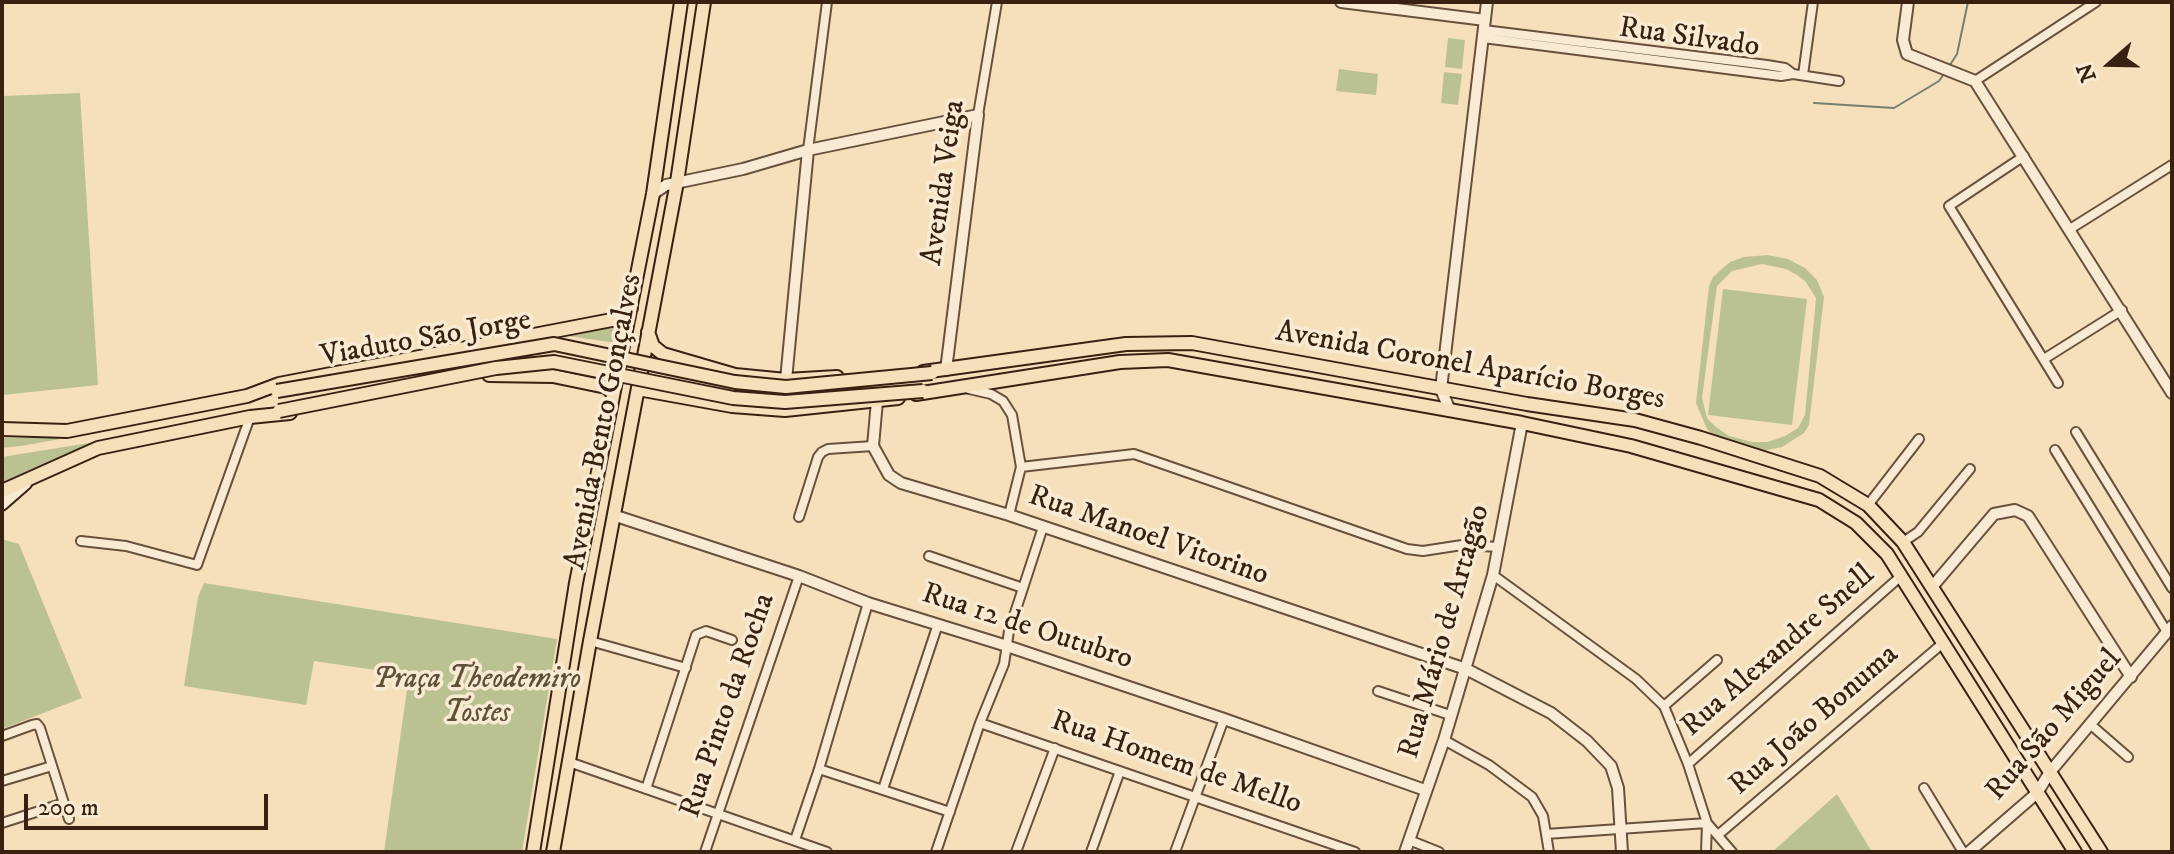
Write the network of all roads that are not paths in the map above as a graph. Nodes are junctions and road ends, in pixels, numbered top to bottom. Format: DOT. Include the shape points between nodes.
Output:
graph roads {
  1 [pos="681,2"];
  2 [pos="704,2"];
  3 [pos="827,2"];
  4 [pos="997,2"];
  5 [pos="1341,2"];
  6 [pos="1487,2"];
  7 [pos="1813,2"];
  8 [pos="1908,2"];
  9 [pos="2091,3"];
  10 [pos="1366,4"];
  11 [pos="1484,29"];
  12 [pos="1803,75"];
  13 [pos="1839,81"];
  14 [pos="1975,81"];
  15 [pos="978,115"];
  16 [pos="808,150"];
  17 [pos="2024,156"];
  18 [pos="2172,165"];
  19 [pos="677,182"];
  20 [pos="653,194"];
  21 [pos="2070,229"];
  22 [pos="631,308"];
  23 [pos="2122,310"];
  24 [pos="554,331"];
  25 [pos="648,332"];
  26 [pos="2044,359"];
  27 [pos="700,366"];
  28 [pos="939,372"];
  29 [pos="553,376"];
  30 [pos="786,380"];
  31 [pos="2058,383"];
  32 [pos="960,387"];
  33 [pos="638,389"];
  34 [pos="1441,389"];
  35 [pos="938,390"];
  36 [pos="613,393"];
  37 [pos="2172,393"];
  38 [pos="247,396"];
  39 [pos="693,399"];
  40 [pos="877,401"];
  41 [pos="1450,411"];
  42 [pos="250,417"];
  43 [pos="1522,423"];
  44 [pos="2,429"];
  45 [pos="2076,432"];
  46 [pos="1919,439"];
  47 [pos="873,446"];
  48 [pos="2055,450"];
  49 [pos="1021,467"];
  50 [pos="1970,469"];
  51 [pos="35,476"];
  52 [pos="2,491"];
  53 [pos="2,504"];
  54 [pos="1868,505"];
  55 [pos="613,515"];
  56 [pos="1009,515"];
  57 [pos="799,517"];
  58 [pos="1043,527"];
  59 [pos="81,541"];
  60 [pos="1903,542"];
  61 [pos="1499,547"];
  62 [pos="929,556"];
  63 [pos="1493,575"];
  64 [pos="799,576"];
  65 [pos="1901,576"];
  66 [pos="1932,587"];
  67 [pos="1023,588"];
  68 [pos="2172,588"];
  69 [pos="868,603"];
  70 [pos="938,624"];
  71 [pos="2170,629"];
  72 [pos="732,640"];
  73 [pos="590,641"];
  74 [pos="1943,643"];
  75 [pos="1007,646"];
  76 [pos="1717,660"];
  77 [pos="686,668"];
  78 [pos="1466,669"];
  79 [pos="2131,677"];
  80 [pos="1378,691"];
  81 [pos="1664,706"];
  82 [pos="1450,715"];
  83 [pos="1224,719"];
  84 [pos="980,723"];
  85 [pos="2090,724"];
  86 [pos="2,736"];
  87 [pos="1444,740"];
  88 [pos="1055,748"];
  89 [pos="2128,757"];
  90 [pos="569,762"];
  91 [pos="1688,764"];
  92 [pos="52,766"];
  93 [pos="819,769"];
  94 [pos="1120,771"];
  95 [pos="2050,772"];
  96 [pos="2,781"];
  97 [pos="1924,788"];
  98 [pos="646,789"];
  99 [pos="883,789"];
  100 [pos="1425,790"];
  101 [pos="2037,793"];
  102 [pos="1196,797"];
  103 [pos="64,803"];
  104 [pos="950,812"];
  105 [pos="718,814"];
  106 [pos="69,819"];
  107 [pos="2,823"];
  108 [pos="1707,823"];
  109 [pos="1621,830"];
  110 [pos="1546,834"];
  111 [pos="1718,835"];
  112 [pos="795,840"];
  113 [pos="1409,840"];
  114 [pos="533,852"];
  115 [pos="553,852"];
  116 [pos="705,852"];
  117 [pos="827,852"];
  118 [pos="936,852"];
  119 [pos="1016,852"];
  120 [pos="1091,852"];
  121 [pos="1175,852"];
  122 [pos="1355,852"];
  123 [pos="1405,852"];
  124 [pos="1439,852"];
  125 [pos="1549,852"];
  126 [pos="1622,852"];
  127 [pos="1706,852"];
  128 [pos="1732,852"];
  129 [pos="1963,852"];
  130 [pos="1969,852"];
  131 [pos="2075,852"];
  132 [pos="2101,852"];
  1 -- 20 [label="main road, Avenida Bento Gonçalves"];
  2 -- 19 [label="main road, Avenida Bento Gonçalves"];
  3 -- 16 [label="street"];
  4 -- 15 [label="street, Avenida Veiga"];
  5 -- 10 [label="street, Rua Silvado"];
  6 -- 11 [label="street"];
  7 -- 12 [label="street"];
  8 -- 14 [label="street" via="1903,48 1914,58"];
  9 -- 14 [label="street"];
  10 -- 11 [label="street, Rua Silvado"];
  11 -- 12 [label="street, Rua Silvado" via="1504,36 1744,66 1781,76"];
  11 -- 34 [label="street"];
  12 -- 13 [label="street, Rua Silvado"];
  14 -- 17 [label="street"];
  15 -- 16 [label="street"];
  15 -- 28 [label="street, Avenida Veiga"];
  16 -- 19 [label="street"];
  16 -- 30 [label="street"];
  17 -- 21 [label="street"];
  17 -- 26 [label="street" via="1949,206"];
  18 -- 21 [label="street"];
  19 -- 20 [label="street"];
  19 -- 25 [label="main road, Avenida Bento Gonçalves"];
  20 -- 22 [label="main road, Avenida Bento Gonçalves"];
  21 -- 23 [label="street"];
  22 -- 24 [label="main road" via="622,318"];
  22 -- 36 [label="main road, Avenida Bento Gonçalves"];
  23 -- 26 [label="street"];
  23 -- 37 [label="street"];
  24 -- 29 [label="main road" via="565,348 563,363"];
  24 -- 38 [label="main road" via="279,384"];
  25 -- 27 [label="main road, Avenida Coronel Aparício Borges" via="663,354"];
  25 -- 33 [label="main road, Avenida Bento Gonçalves"];
  26 -- 31 [label="street"];
  27 -- 30 [label="main road, Avenida Coronel Aparício Borges"];
  27 -- 39 [label="main road" via="689,378"];
  28 -- 30 [label="main road, Avenida Coronel Aparício Borges"];
  28 -- 34 [label="main road, Avenida Coronel Aparício Borges" via="1126,344 1192,343"];
  28 -- 38 [label="main road, Viaduto São Jorge, bridge" via="786,387 735,382 554,344"];
  29 -- 36 [label="main road"];
  29 -- 42 [label="main road" via="498,373 279,416"];
  32 -- 35 [label="main road, Avenida Coronel Aparício Borges"];
  32 -- 41 [label="main road, Avenida Coronel Aparício Borges" via="1120,362 1168,360"];
  32 -- 49 [label="street" via="1003,401 1012,415"];
  33 -- 39 [label="main road, Avenida Coronel Aparício Borges"];
  33 -- 55 [label="main road, Avenida Bento Gonçalves"];
  34 -- 41 [label="street"];
  34 -- 54 [label="main road, Avenida Coronel Aparício Borges" via="1680,431 1820,476"];
  35 -- 40 [label="main road, Avenida Coronel Aparício Borges"];
  35 -- 42 [label="main road, Viaduto São Jorge, bridge" via="785,402 733,398 554,362 496,368"];
  36 -- 114 [label="main road, Avenida Bento Gonçalves"];
  38 -- 44 [label="main road" via="67,431"];
  39 -- 40 [label="main road, Avenida Coronel Aparício Borges" via="785,410"];
  40 -- 47 [label="street"];
  41 -- 43 [label="main road, Avenida Coronel Aparício Borges"];
  42 -- 51 [label="main road" via="98,448"];
  42 -- 59 [label="street" via="197,565 126,546"];
  43 -- 61 [label="street, Rua Mário de Artagão"];
  43 -- 65 [label="main road, Avenida Coronel Aparício Borges" via="1631,446 1819,500 1873,538"];
  45 -- 68 [label="street"];
  46 -- 54 [label="street"];
  47 -- 56 [label="street, Rua Manoel Vitorino" via="889,475 901,483"];
  47 -- 57 [label="street" via="822,452"];
  48 -- 71 [label="street"];
  49 -- 56 [label="street"];
  49 -- 61 [label="street" via="1134,454 1407,549"];
  50 -- 60 [label="street" via="1918,532"];
  51 -- 52 [label="main road"];
  51 -- 53 [label="main road"];
  54 -- 60 [label="main road, Avenida Coronel Aparício Borges"];
  55 -- 64 [label="street, Rua 12 de Outubro"];
  55 -- 73 [label="main road, Avenida Bento Gonçalves"];
  56 -- 58 [label="street, Rua Manoel Vitorino"];
  58 -- 67 [label="street"];
  58 -- 78 [label="street, Rua Manoel Vitorino"];
  60 -- 66 [label="main road, Avenida Coronel Aparício Borges"];
  61 -- 63 [label="street, Rua Mário de Artagão"];
  62 -- 67 [label="street"];
  63 -- 78 [label="street, Rua Mário de Artagão"];
  63 -- 81 [label="street" via="1636,679"];
  64 -- 69 [label="street, Rua 12 de Outubro"];
  64 -- 105 [label="street, Rua Pinto da Rocha"];
  65 -- 74 [label="main road, Avenida Coronel Aparício Borges"];
  65 -- 91 [label="street, Rua Alexandre Snell"];
  66 -- 79 [label="street" via="1994,514 2015,510 2028,516"];
  66 -- 95 [label="main road, Avenida Coronel Aparício Borges"];
  67 -- 75 [label="street"];
  69 -- 70 [label="street, Rua 12 de Outubro"];
  69 -- 93 [label="street"];
  70 -- 75 [label="street, Rua 12 de Outubro"];
  70 -- 99 [label="street"];
  71 -- 79 [label="street, Rua São Miguel"];
  72 -- 77 [label="street" via="700,632"];
  73 -- 77 [label="street"];
  73 -- 90 [label="main road, Avenida Bento Gonçalves"];
  74 -- 101 [label="main road, Avenida Coronel Aparício Borges"];
  74 -- 111 [label="street, Rua João Bonuma"];
  75 -- 83 [label="street, Rua 12 de Outubro"];
  75 -- 84 [label="street"];
  76 -- 81 [label="street"];
  77 -- 98 [label="street"];
  78 -- 82 [label="street, Rua Mário de Artagão"];
  78 -- 109 [label="street, Rua Manoel Vitorino" via="1551,713 1587,741 1611,766"];
  79 -- 85 [label="street, Rua São Miguel"];
  80 -- 82 [label="street"];
  81 -- 91 [label="street"];
  82 -- 87 [label="street, Rua Mário de Artagão"];
  83 -- 100 [label="street, Rua 12 de Outubro"];
  83 -- 102 [label="street"];
  84 -- 88 [label="street, Rua Homem de Mello"];
  84 -- 104 [label="street"];
  85 -- 89 [label="street"];
  85 -- 95 [label="street, Rua São Miguel"];
  86 -- 92 [label="street" via="37,724"];
  87 -- 100 [label="street, Rua Mário de Artagão"];
  87 -- 110 [label="street" via="1532,797"];
  88 -- 94 [label="street, Rua Homem de Mello"];
  88 -- 119 [label="street"];
  90 -- 98 [label="street"];
  90 -- 115 [label="main road, Avenida Bento Gonçalves"];
  91 -- 108 [label="street"];
  92 -- 96 [label="street"];
  92 -- 103 [label="street"];
  93 -- 99 [label="street"];
  93 -- 112 [label="street"];
  94 -- 102 [label="street, Rua Homem de Mello"];
  94 -- 120 [label="street"];
  95 -- 101 [label="street, Rua São Miguel"];
  95 -- 132 [label="main road, Avenida Coronel Aparício Borges"];
  97 -- 129 [label="street"];
  98 -- 105 [label="street"];
  99 -- 104 [label="street"];
  100 -- 113 [label="street, Rua Mário de Artagão"];
  101 -- 130 [label="street, Rua São Miguel"];
  101 -- 131 [label="main road, Avenida Coronel Aparício Borges"];
  102 -- 121 [label="street"];
  102 -- 122 [label="street, Rua Homem de Mello"];
  103 -- 106 [label="street"];
  103 -- 107 [label="street"];
  104 -- 118 [label="street"];
  105 -- 112 [label="street"];
  105 -- 116 [label="street, Rua Pinto da Rocha"];
  108 -- 109 [label="street"];
  108 -- 111 [label="street"];
  108 -- 127 [label="street"];
  109 -- 110 [label="street"];
  109 -- 126 [label="street, Rua Manoel Vitorino"];
  110 -- 125 [label="street"];
  111 -- 128 [label="street"];
  112 -- 117 [label="street"];
  113 -- 123 [label="street, Rua Mário de Artagão"];
  113 -- 124 [label="street"];
}
